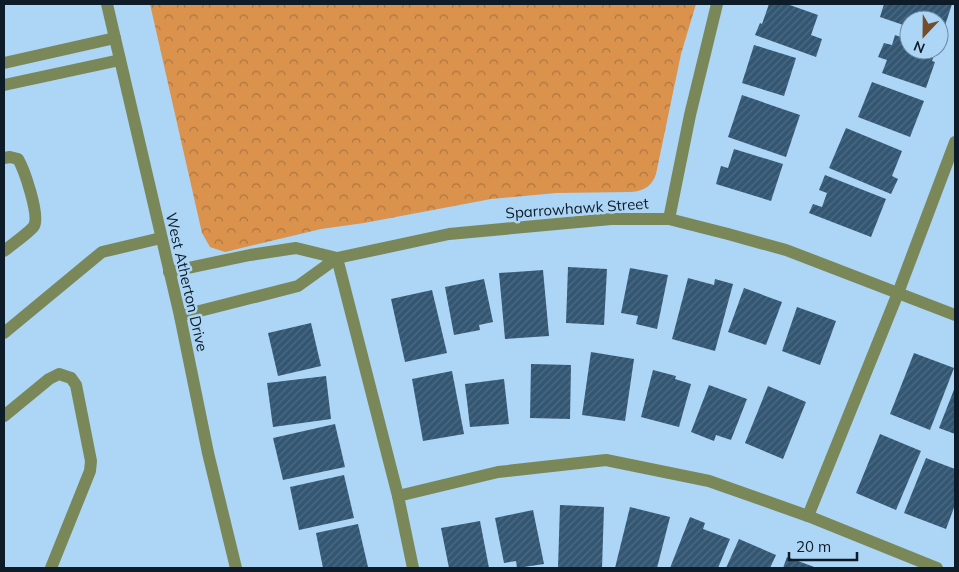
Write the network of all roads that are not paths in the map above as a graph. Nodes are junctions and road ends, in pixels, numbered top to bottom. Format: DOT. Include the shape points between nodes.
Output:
graph roads {
  1 [pos="107,4"];
  2 [pos="718,4"];
  3 [pos="115,38"];
  4 [pos="120,60"];
  5 [pos="4,63"];
  6 [pos="4,85"];
  7 [pos="955,142"];
  8 [pos="4,158"];
  9 [pos="669,219"];
  10 [pos="161,238"];
  11 [pos="4,251"];
  12 [pos="337,258"];
  13 [pos="169,272"];
  14 [pos="898,293"];
  15 [pos="955,315"];
  16 [pos="180,316"];
  17 [pos="4,333"];
  18 [pos="4,415"];
  19 [pos="398,496"];
  20 [pos="808,516"];
  21 [pos="51,568"];
  22 [pos="236,568"];
  23 [pos="413,568"];
  24 [pos="937,568"];
  1 -- 3 [label="street, West Atherton Drive"];
  2 -- 9 [label="street" via="690,115"];
  3 -- 4 [label="street, West Atherton Drive"];
  3 -- 5 [label="street"];
  4 -- 6 [label="street"];
  4 -- 10 [label="street, West Atherton Drive"];
  7 -- 14 [label="street"];
  8 -- 11 [label="street" via="18,159 22,166 36,216 34,226"];
  9 -- 12 [label="street, Sparrowhawk Street" via="611,219 449,234"];
  9 -- 14 [label="street, Sparrowhawk Street" via="786,250"];
  10 -- 13 [label="street, West Atherton Drive"];
  10 -- 17 [label="street" via="102,252"];
  12 -- 13 [label="street" via="296,248"];
  12 -- 16 [label="street" via="298,286"];
  12 -- 19 [label="street"];
  13 -- 16 [label="street, West Atherton Drive"];
  14 -- 15 [label="street, Sparrowhawk Street"];
  14 -- 20 [label="street"];
  16 -- 22 [label="street, West Atherton Drive"];
  18 -- 21 [label="street" via="59,374 71,378 76,385 91,461 90,471"];
  19 -- 20 [label="street" via="498,472 606,460 709,481"];
  19 -- 23 [label="street"];
  20 -- 24 [label="street"];
}
